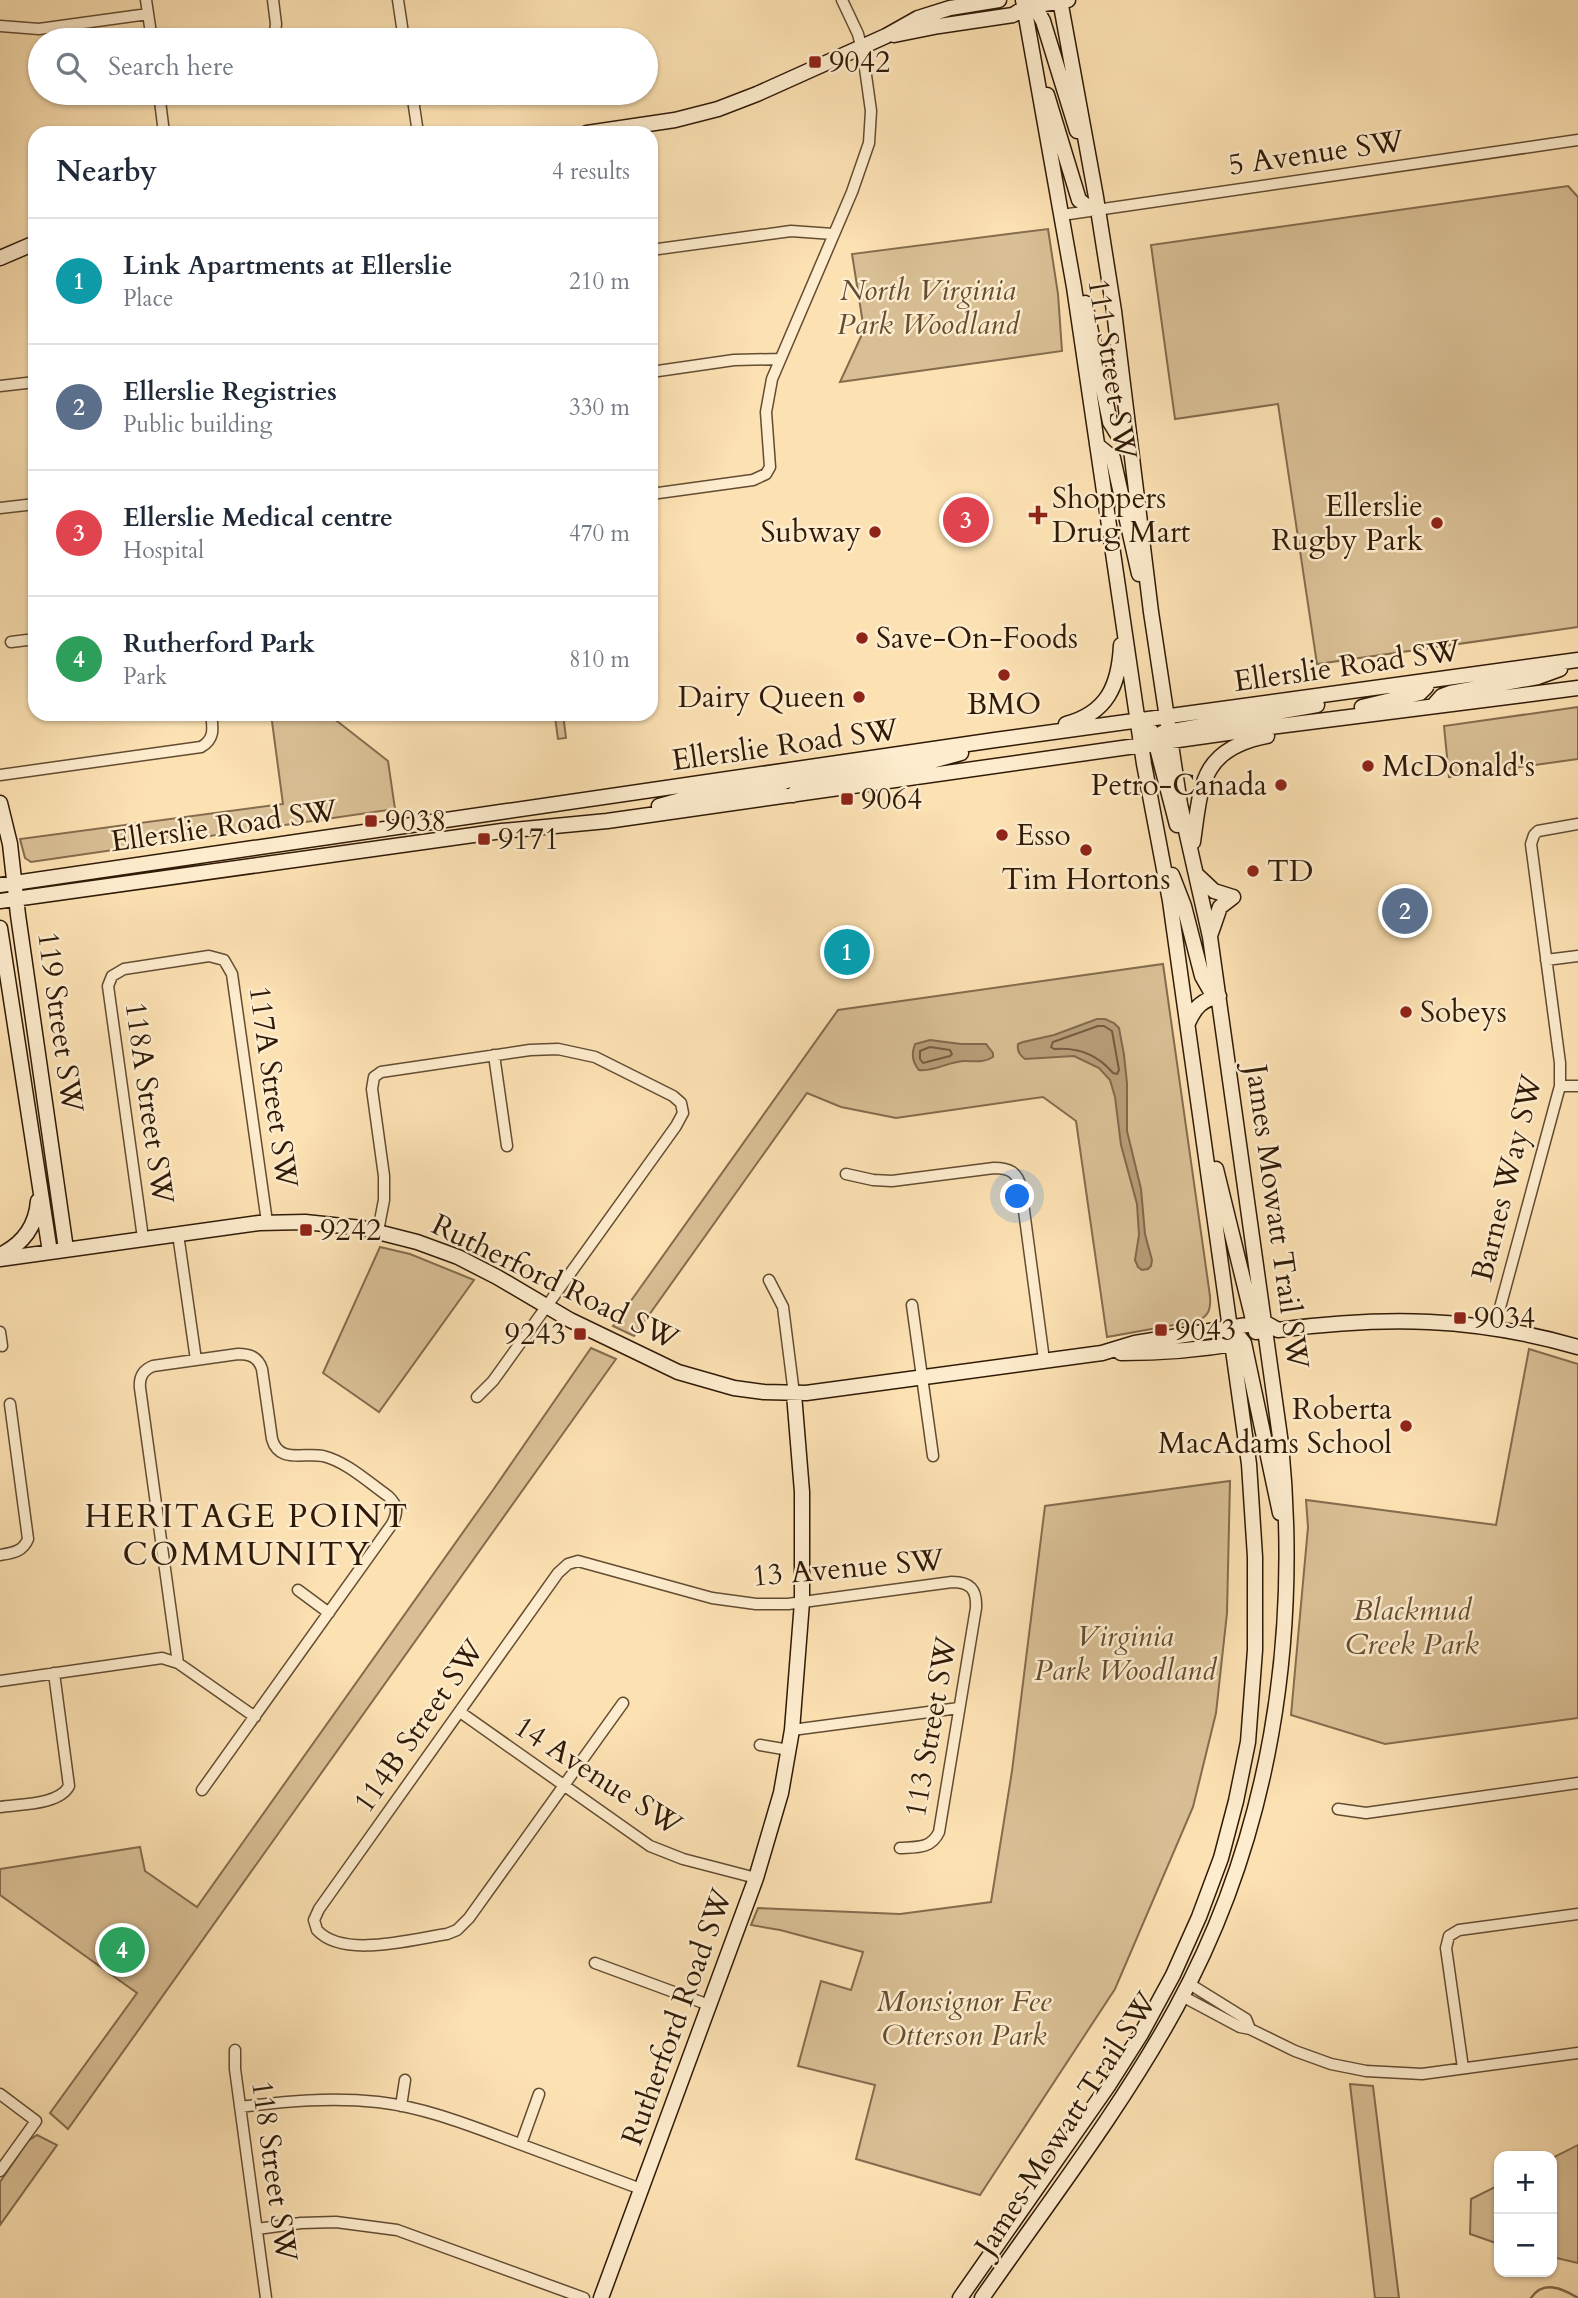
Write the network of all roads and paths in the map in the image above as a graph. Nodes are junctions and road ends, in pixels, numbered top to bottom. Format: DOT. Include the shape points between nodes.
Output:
graph roads {
  1 [pos="146,0"];
  2 [pos="273,0"];
  3 [pos="398,0"];
  4 [pos="842,0"];
  5 [pos="999,0"];
  6 [pos="1009,0"];
  7 [pos="1057,1"];
  8 [pos="1027,4"];
  9 [pos="148,14"];
  10 [pos="0,26"];
  11 [pos="28,28"];
  12 [pos="46,28"];
  13 [pos="150,28"];
  14 [pos="276,28"];
  15 [pos="402,28"];
  16 [pos="886,36"];
  17 [pos="861,47"];
  18 [pos="1037,79"];
  19 [pos="160,105"];
  20 [pos="414,105"];
  21 [pos="163,126"];
  22 [pos="417,126"];
  23 [pos="634,126"];
  24 [pos="1578,141"];
  25 [pos="1092,175"];
  26 [pos="1098,210"];
  27 [pos="1062,215"];
  28 [pos="833,234"];
  29 [pos="28,246"];
  30 [pos="658,249"];
  31 [pos="0,258"];
  32 [pos="1070,265"];
  33 [pos="780,359"];
  34 [pos="658,371"];
  35 [pos="28,383"];
  36 [pos="0,386"];
  37 [pos="1129,440"];
  38 [pos="1097,445"];
  39 [pos="658,493"];
  40 [pos="28,505"];
  41 [pos="0,508"];
  42 [pos="1122,609"];
  43 [pos="1151,612"];
  44 [pos="28,640"];
  45 [pos="11,642"];
  46 [pos="1578,661"];
  47 [pos="1429,681"];
  48 [pos="1163,685"];
  49 [pos="1383,687"];
  50 [pos="1578,688"];
  51 [pos="1433,706"];
  52 [pos="1321,720"];
  53 [pos="212,721"];
  54 [pos="1138,721"];
  55 [pos="1302,723"];
  56 [pos="1023,737"];
  57 [pos="1160,737"];
  58 [pos="995,740"];
  59 [pos="802,769"];
  60 [pos="0,775"];
  61 [pos="793,795"];
  62 [pos="0,803"];
  63 [pos="607,821"];
  64 [pos="1578,824"];
  65 [pos="1161,852"];
  66 [pos="1192,854"];
  67 [pos="1196,874"];
  68 [pos="7,884"];
  69 [pos="16,899"];
  70 [pos="0,901"];
  71 [pos="0,928"];
  72 [pos="1210,937"];
  73 [pos="1578,956"];
  74 [pos="224,960"];
  75 [pos="1546,960"];
  76 [pos="1219,996"];
  77 [pos="1188,1023"];
  78 [pos="494,1055"];
  79 [pos="1560,1086"];
  80 [pos="1578,1086"];
  81 [pos="1204,1139"];
  82 [pos="507,1146"];
  83 [pos="846,1174"];
  84 [pos="39,1189"];
  85 [pos="267,1222"];
  86 [pos="378,1231"];
  87 [pos="178,1234"];
  88 [pos="143,1238"];
  89 [pos="66,1250"];
  90 [pos="50,1252"];
  91 [pos="0,1257"];
  92 [pos="769,1280"];
  93 [pos="912,1305"];
  94 [pos="547,1307"];
  95 [pos="1259,1323"];
  96 [pos="1231,1327"];
  97 [pos="1497,1328"];
  98 [pos="0,1332"];
  99 [pos="1272,1334"];
  100 [pos="1239,1344"];
  101 [pos="2,1346"];
  102 [pos="1578,1348"];
  103 [pos="1102,1353"];
  104 [pos="196,1360"];
  105 [pos="1045,1360"];
  106 [pos="922,1377"];
  107 [pos="794,1394"];
  108 [pos="478,1397"];
  109 [pos="10,1404"];
  110 [pos="933,1456"];
  111 [pos="1287,1544"];
  112 [pos="0,1555"];
  113 [pos="568,1564"];
  114 [pos="971,1586"];
  115 [pos="298,1590"];
  116 [pos="802,1602"];
  117 [pos="329,1612"];
  118 [pos="178,1663"];
  119 [pos="54,1673"];
  120 [pos="0,1681"];
  121 [pos="623,1703"];
  122 [pos="959,1708"];
  123 [pos="460,1712"];
  124 [pos="255,1717"];
  125 [pos="792,1730"];
  126 [pos="761,1745"];
  127 [pos="789,1750"];
  128 [pos="1578,1783"];
  129 [pos="562,1785"];
  130 [pos="202,1790"];
  131 [pos="0,1807"];
  132 [pos="1338,1809"];
  133 [pos="900,1848"];
  134 [pos="756,1878"];
  135 [pos="1578,1914"];
  136 [pos="595,1963"];
  137 [pos="1170,1981"];
  138 [pos="1185,1989"];
  139 [pos="709,2005"];
  140 [pos="235,2050"];
  141 [pos="1578,2053"];
  142 [pos="1463,2068"];
  143 [pos="405,2080"];
  144 [pos="539,2094"];
  145 [pos="0,2095"];
  146 [pos="401,2106"];
  147 [pos="240,2107"];
  148 [pos="521,2144"];
  149 [pos="0,2171"];
  150 [pos="641,2189"];
  151 [pos="257,2229"];
  152 [pos="266,2298"];
  153 [pos="584,2298"];
  154 [pos="601,2298"];
  155 [pos="960,2298"];
  156 [pos="982,2298"];
  1 -- 9 [label="street"];
  2 -- 14 [label="street"];
  3 -- 15 [label="street"];
  4 -- 17 [label="street"];
  5 -- 16 [label="main road" via="926,15"];
  6 -- 8 [label="main road"];
  7 -- 8 [label="main road"];
  7 -- 25 [label="main road, 111 Street SW"];
  8 -- 16 [label="main road" via="1013,15"];
  8 -- 18 [label="main road, 111 Street SW"];
  8 -- 25 [label="main road" via="1043,21"];
  9 -- 12 [label="street"];
  9 -- 13 [label="street"];
  10 -- 11 [label="street"];
  16 -- 17 [label="main road"];
  17 -- 23 [label="main road" via="718,109"];
  17 -- 28 [label="street" via="870,133 860,173"];
  18 -- 26 [label="main road" via="1048,97 1079,200"];
  18 -- 27 [label="main road, 111 Street SW"];
  19 -- 21 [label="street"];
  20 -- 22 [label="street"];
  24 -- 26 [label="street, 5 Avenue SW"];
  25 -- 26 [label="main road, 111 Street SW"];
  26 -- 27 [label="street, 5 Avenue SW"];
  26 -- 37 [label="main road, 111 Street SW"];
  27 -- 32 [label="main road, 111 Street SW"];
  28 -- 30 [label="street" via="790,231"];
  28 -- 33 [label="street"];
  29 -- 31 [label="main road"];
  32 -- 37 [label="main road" via="1085,304 1112,426"];
  32 -- 38 [label="main road, 111 Street SW"];
  33 -- 34 [label="street" via="734,360"];
  33 -- 39 [label="street" via="767,402 771,458 766,474 753,480"];
  35 -- 36 [label="street"];
  37 -- 43 [label="main road, 111 Street SW"];
  38 -- 42 [label="main road, 111 Street SW"];
  38 -- 43 [label="main road" via="1113,458 1135,562"];
  40 -- 41 [label="street"];
  42 -- 54 [label="main road, 111 Street SW"];
  42 -- 56 [label="main road" via="1120,660 1102,705 1091,715"];
  43 -- 48 [label="main road, 111 Street SW"];
  44 -- 45 [label="street"];
  46 -- 47 [label="main road, Ellerslie Road SW"];
  46 -- 51 [label="main road" via="1538,677 1450,693"];
  47 -- 49 [label="main road, Ellerslie Road SW"];
  47 -- 52 [label="main road" via="1420,693"];
  48 -- 49 [label="main road" via="1170,702 1184,708"];
  48 -- 57 [label="main road, 111 Street SW"];
  49 -- 57 [label="main road, Ellerslie Road SW"];
  50 -- 51 [label="main road, Ellerslie Road SW"];
  51 -- 52 [label="main road, Ellerslie Road SW"];
  52 -- 55 [label="main road, Ellerslie Road SW"];
  53 -- 60 [label="street" via="213,734 201,747"];
  54 -- 56 [label="main road, Ellerslie Road SW"];
  54 -- 57 [label="main road, Ellerslie Road SW"];
  54 -- 57 [label="main road, 111 Street SW"];
  55 -- 57 [label="main road, Ellerslie Road SW"];
  55 -- 66 [label="main road" via="1238,744 1214,762 1199,798"];
  56 -- 58 [label="main road, Ellerslie Road SW"];
  57 -- 61 [label="main road, Ellerslie Road SW"];
  57 -- 65 [label="main road, James Mowatt Trail SW"];
  57 -- 66 [label="main road, James Mowatt Trail SW"];
  58 -- 59 [label="main road, Ellerslie Road SW"];
  58 -- 61 [label="main road" via="932,761 804,782"];
  59 -- 63 [label="main road" via="791,780 777,784 684,799"];
  59 -- 68 [label="main road, Ellerslie Road SW"];
  61 -- 63 [label="main road, Ellerslie Road SW"];
  62 -- 68 [label="main road, 119 Street SW" via="10,844"];
  63 -- 69 [label="main road, Ellerslie Road SW" via="502,831"];
  64 -- 75 [label="street, Barnes Way SW" via="1538,831 1531,844"];
  65 -- 76 [label="main road" via="1184,906 1202,976"];
  65 -- 77 [label="main road, James Mowatt Trail SW"];
  66 -- 67 [label="main road, James Mowatt Trail SW"];
  67 -- 72 [label="main road, James Mowatt Trail SW"];
  67 -- 72 [label="main road" via="1213,891 1233,898 1220,907"];
  68 -- 69 [label="main road, 119 Street SW"];
  69 -- 70 [label="main road, Ellerslie Road SW"];
  69 -- 89 [label="main road, 119 Street SW"];
  71 -- 84 [label="main road, 119 Street SW"];
  72 -- 76 [label="main road, James Mowatt Trail SW"];
  73 -- 75 [label="street"];
  74 -- 85 [label="street, 117A Street SW" via="232,974"];
  74 -- 88 [label="street, 118A Street SW" via="209,956 124,969 111,976 108,992"];
  75 -- 79 [label="street, Barnes Way SW"];
  76 -- 77 [label="main road" via="1200,1003"];
  76 -- 95 [label="main road, James Mowatt Trail SW"];
  77 -- 81 [label="main road, James Mowatt Trail SW"];
  78 -- 82 [label="street"];
  78 -- 86 [label="street" via="387,1070 374,1077 384,1177"];
  78 -- 94 [label="street" via="544,1049 585,1054 681,1103 683,1113"];
  79 -- 80 [label="street"];
  79 -- 97 [label="street, Barnes Way SW"];
  81 -- 95 [label="main road"];
  81 -- 96 [label="main road, James Mowatt Trail SW"];
  83 -- 105 [label="street" via="892,1181 994,1168 1014,1172 1021,1188"];
  84 -- 90 [label="main road, 119 Street SW"];
  84 -- 91 [label="main road" via="29,1231"];
  85 -- 86 [label="main road, Rutherford Road SW"];
  85 -- 87 [label="main road, Rutherford Road SW"];
  86 -- 94 [label="main road, Rutherford Road SW" via="458,1257"];
  87 -- 88 [label="main road, Rutherford Road SW"];
  87 -- 104 [label="street"];
  88 -- 89 [label="main road, Rutherford Road SW"];
  89 -- 90 [label="main road, Rutherford Road SW"];
  90 -- 91 [label="main road, Rutherford Road SW"];
  92 -- 107 [label="street" via="783,1307"];
  93 -- 106 [label="street"];
  94 -- 107 [label="main road, Rutherford Road SW" via="688,1376 734,1388"];
  94 -- 108 [label="street"];
  95 -- 96 [label="main road, Rutherford Road SW"];
  95 -- 99 [label="main road, James Mowatt Trail SW"];
  96 -- 100 [label="main road, James Mowatt Trail SW"];
  96 -- 103 [label="main road, Rutherford Road SW"];
  97 -- 99 [label="main road, Rutherford Road SW" via="1393,1320 1340,1322"];
  97 -- 102 [label="main road, Rutherford Road SW"];
  98 -- 101 [label="street"];
  99 -- 100 [label="main road, Rutherford Road SW"];
  99 -- 111 [label="main road, James Mowatt Trail SW"];
  100 -- 103 [label="main road, Rutherford Road SW" via="1156,1353"];
  100 -- 111 [label="main road"];
  100 -- 137 [label="main road, James Mowatt Trail SW" via="1255,1557 1255,1650 1248,1742 1221,1858"];
  103 -- 105 [label="main road, Rutherford Road SW"];
  104 -- 117 [label="street" via="253,1356 262,1369 275,1449 288,1456 318,1455 337,1461 388,1496 397,1508 392,1524"];
  104 -- 118 [label="street" via="153,1366 142,1373 140,1388"];
  105 -- 106 [label="main road, Rutherford Road SW"];
  106 -- 107 [label="main road, Rutherford Road SW"];
  106 -- 110 [label="street"];
  107 -- 116 [label="main road, Rutherford Road SW" via="803,1492"];
  109 -- 112 [label="street" via="28,1539 17,1551"];
  111 -- 138 [label="main road, James Mowatt Trail SW" via="1284,1647 1265,1766 1230,1889"];
  113 -- 116 [label="street, 13 Avenue SW" via="585,1561 734,1602"];
  113 -- 123 [label="street, 114B Street SW"];
  114 -- 116 [label="street, 13 Avenue SW" via="952,1582"];
  114 -- 122 [label="street, 113 Street SW" via="976,1608"];
  115 -- 117 [label="street"];
  116 -- 125 [label="main road, Rutherford Road SW"];
  117 -- 124 [label="street"];
  118 -- 119 [label="street" via="156,1658"];
  118 -- 124 [label="street"];
  119 -- 120 [label="street"];
  119 -- 131 [label="street" via="69,1786 56,1799"];
  121 -- 129 [label="street"];
  122 -- 125 [label="street"];
  122 -- 133 [label="street, 113 Street SW" via="939,1832 929,1845"];
  123 -- 129 [label="street, 14 Avenue SW"];
  123 -- 129 [label="street, 114B Street SW" via="319,1909 314,1920 327,1938 366,1945 457,1930"];
  124 -- 130 [label="street"];
  125 -- 127 [label="main road, Rutherford Road SW"];
  126 -- 127 [label="street"];
  127 -- 134 [label="main road, Rutherford Road SW"];
  128 -- 132 [label="street" via="1366,1813"];
  129 -- 134 [label="street, 14 Avenue SW" via="661,1851"];
  134 -- 139 [label="main road, Rutherford Road SW"];
  135 -- 142 [label="street" via="1459,1930 1449,1936 1446,1948"];
  136 -- 139 [label="street"];
  137 -- 138 [label="main road"];
  137 -- 155 [label="main road, James Mowatt Trail SW" via="1108,2086"];
  138 -- 142 [label="street" via="1246,2019 1250,2029 1295,2051 1348,2068 1407,2074"];
  138 -- 156 [label="main road, James Mowatt Trail SW" via="1127,2090"];
  139 -- 150 [label="main road, Rutherford Road SW"];
  140 -- 147 [label="street, 118 Street SW"];
  141 -- 142 [label="street"];
  143 -- 146 [label="street"];
  144 -- 148 [label="street"];
  145 -- 149 [label="street" via="36,2121"];
  146 -- 147 [label="street" via="323,2099"];
  146 -- 148 [label="street"];
  147 -- 151 [label="street, 118 Street SW"];
  148 -- 150 [label="street"];
  150 -- 154 [label="main road, Rutherford Road SW"];
  151 -- 152 [label="street, 118 Street SW"];
  151 -- 153 [label="street" via="336,2222 397,2230"];
}
